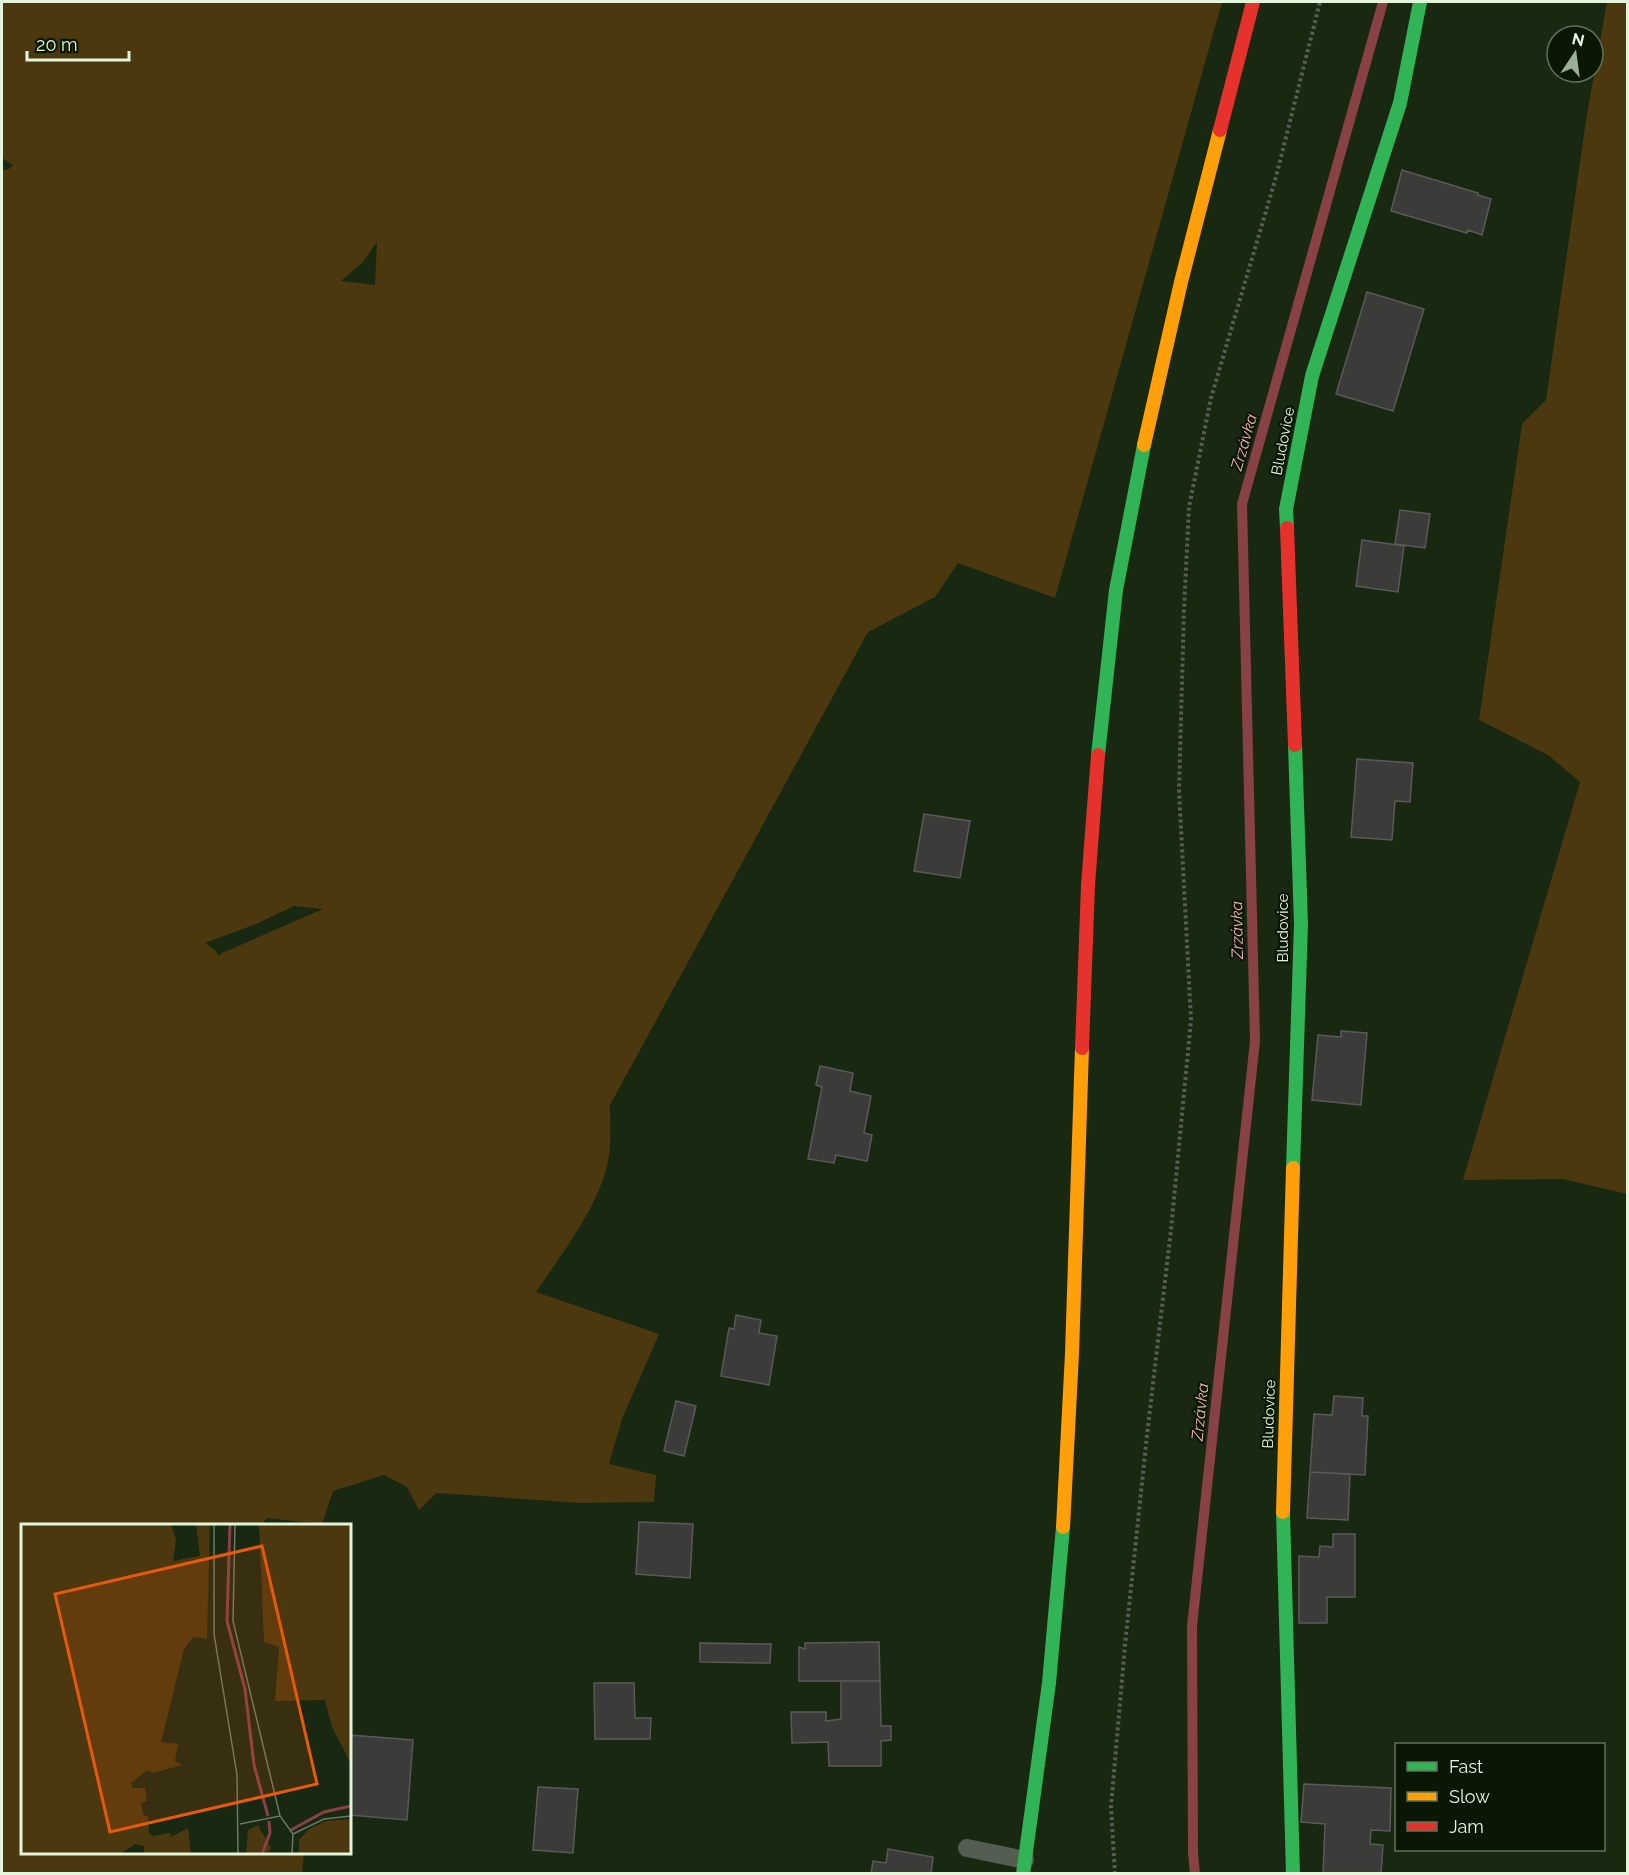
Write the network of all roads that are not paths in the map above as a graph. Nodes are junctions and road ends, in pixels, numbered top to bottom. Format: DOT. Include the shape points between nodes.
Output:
graph roads {
  1 [pos="1253,2"];
  2 [pos="1420,2"];
  3 [pos="967,1848"];
  4 [pos="1024,1867"];
  5 [pos="1293,1874"];
  1 -- 4 [label="street" via="1151,407 1111,639 1096,769 1089,882 1061,1551 1051,1671"];
  2 -- 5 [label="street, Bludovice" via="1400,103 1312,376 1286,509 1301,924 1282,1535"];
  3 -- 4 [label="lane"];
}
